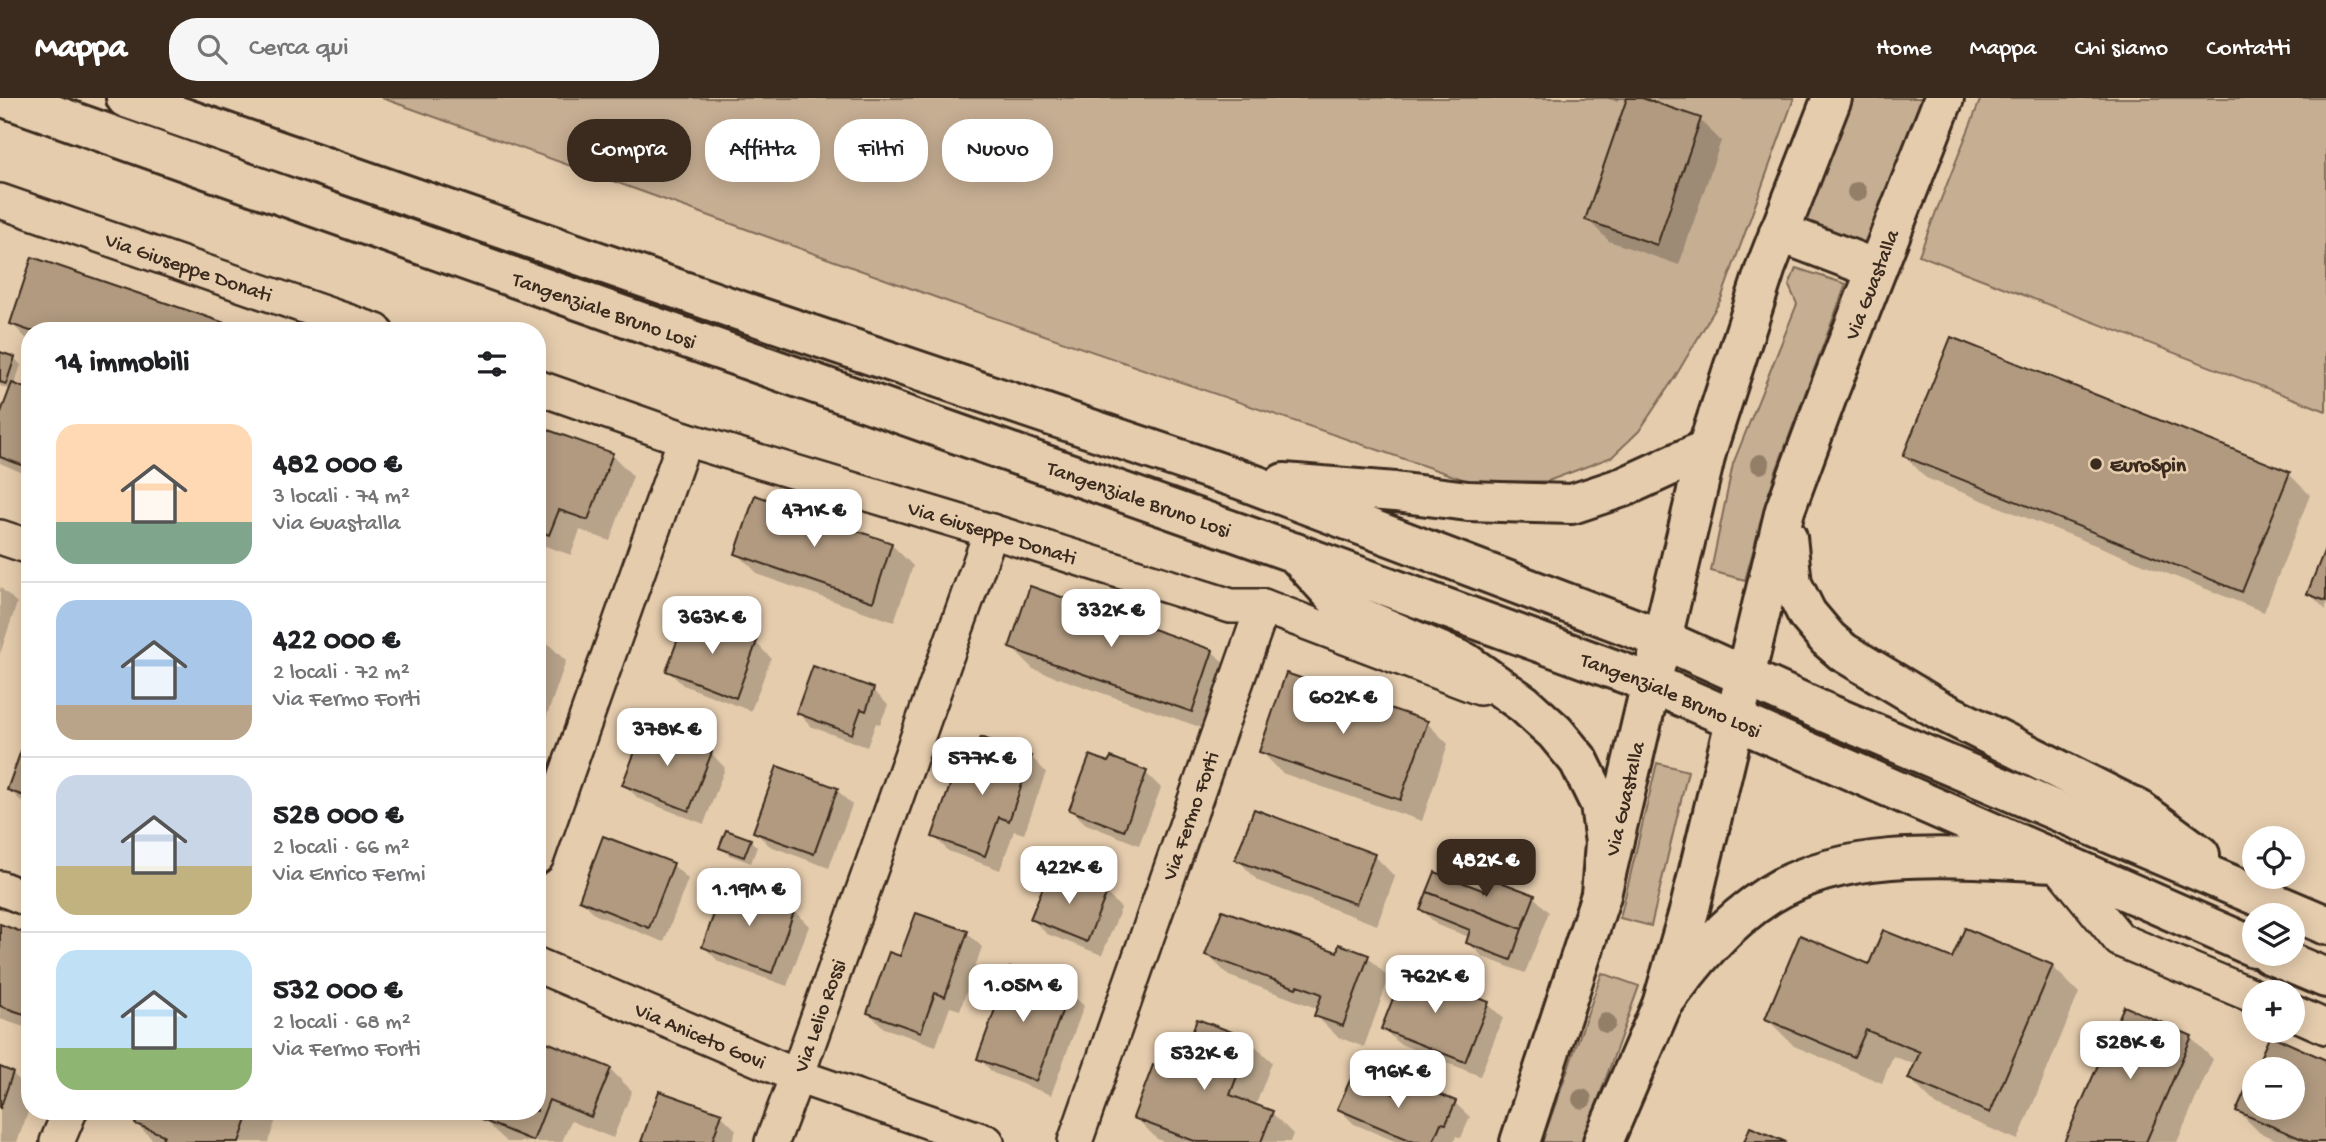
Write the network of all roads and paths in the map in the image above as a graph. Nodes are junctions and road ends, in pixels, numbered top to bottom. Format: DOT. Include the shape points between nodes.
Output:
graph roads {
  1 [pos="6,98"];
  2 [pos="126,98"];
  3 [pos="1832,98"];
  4 [pos="1944,98"];
  5 [pos="0,201"];
  6 [pos="1779,232"];
  7 [pos="1876,269"];
  8 [pos="343,322"];
  9 [pos="546,390"];
  10 [pos="685,439"];
  11 [pos="1707,449"];
  12 [pos="1242,480"];
  13 [pos="1785,510"];
  14 [pos="991,531"];
  15 [pos="0,537"];
  16 [pos="21,544"];
  17 [pos="1295,553"];
  18 [pos="1263,606"];
  19 [pos="1662,639"];
  20 [pos="1745,678"];
  21 [pos="1651,683"];
  22 [pos="1524,704"];
  23 [pos="1735,721"];
  24 [pos="546,832"];
  25 [pos="2056,862"];
  26 [pos="0,888"];
  27 [pos="2251,894"];
  28 [pos="1601,895"];
  29 [pos="21,896"];
  30 [pos="2326,925"];
  31 [pos="2242,942"];
  32 [pos="2298,966"];
  33 [pos="546,969"];
  34 [pos="2326,978"];
  35 [pos="2242,991"];
  36 [pos="1662,1005"];
  37 [pos="2305,1018"];
  38 [pos="2326,1027"];
  39 [pos="797,1076"];
  40 [pos="66,1120"];
  41 [pos="57,1142"];
  42 [pos="772,1142"];
  43 [pos="987,1142"];
  44 [pos="1076,1142"];
  45 [pos="1520,1142"];
  46 [pos="1603,1142"];
  1 -- 17 [label="main road, Tangenziale Bruno Losi"];
  2 -- 12 [label="main road, Tangenziale Bruno Losi"];
  3 -- 6 [label="main road, Via Guastalla"];
  4 -- 7 [label="main road, Via Guastalla"];
  5 -- 8 [label="street, Via Giuseppe Donati"];
  6 -- 7 [label="main road"];
  6 -- 11 [label="main road, Via Guastalla"];
  7 -- 13 [label="main road, Via Guastalla"];
  9 -- 10 [label="street, Via Giuseppe Donati"];
  10 -- 14 [label="street, Via Giuseppe Donati"];
  10 -- 24 [label="street"];
  11 -- 12 [label="main road" via="1626,486 1572,504 1468,501"];
  11 -- 19 [label="main road, Via Guastalla"];
  12 -- 19 [label="main road, Tangenziale Bruno Losi"];
  13 -- 20 [label="main road, Via Guastalla"];
  13 -- 27 [label="main road, Via Guastalla" via="1791,584 1807,614 1843,652 1938,709 2139,810"];
  14 -- 18 [label="street, Via Giuseppe Donati" via="1231,606"];
  14 -- 39 [label="street, Via Lelio Rossi"];
  15 -- 16 [label="street"];
  17 -- 21 [label="main road, Tangenziale Bruno Losi"];
  17 -- 22 [label="main road" via="1360,617 1466,663"];
  18 -- 22 [label="street, Via Giuseppe Donati"];
  18 -- 44 [label="street, Via Fermo Forti"];
  19 -- 20 [label="main road, Tangenziale Bruno Losi"];
  19 -- 21 [label="main road, Via Guastalla"];
  20 -- 23 [label="main road, Via Guastalla"];
  20 -- 27 [label="main road, Tangenziale Bruno Losi"];
  21 -- 23 [label="main road, Tangenziale Bruno Losi"];
  21 -- 28 [label="main road, Via Guastalla"];
  22 -- 28 [label="main road" via="1579,761 1600,804 1605,843"];
  23 -- 25 [label="main road, Tangenziale Bruno Losi"];
  23 -- 36 [label="main road, Via Guastalla"];
  25 -- 31 [label="main road, Tangenziale Bruno Losi"];
  25 -- 35 [label="street" via="2120,940"];
  25 -- 36 [label="main road" via="1945,857 1826,870 1769,895 1723,932 1691,964"];
  26 -- 29 [label="street"];
  27 -- 30 [label="main road, Tangenziale Bruno Losi"];
  28 -- 45 [label="main road, Via Guastalla"];
  32 -- 34 [label="main road"];
  33 -- 39 [label="street, Via Aniceto Govi"];
  36 -- 46 [label="main road, Via Guastalla"];
  37 -- 38 [label="street"];
  39 -- 42 [label="street, Via Lelio Rossi"];
  39 -- 43 [label="street, Via Aniceto Govi"];
  40 -- 41 [label="street"];
}
